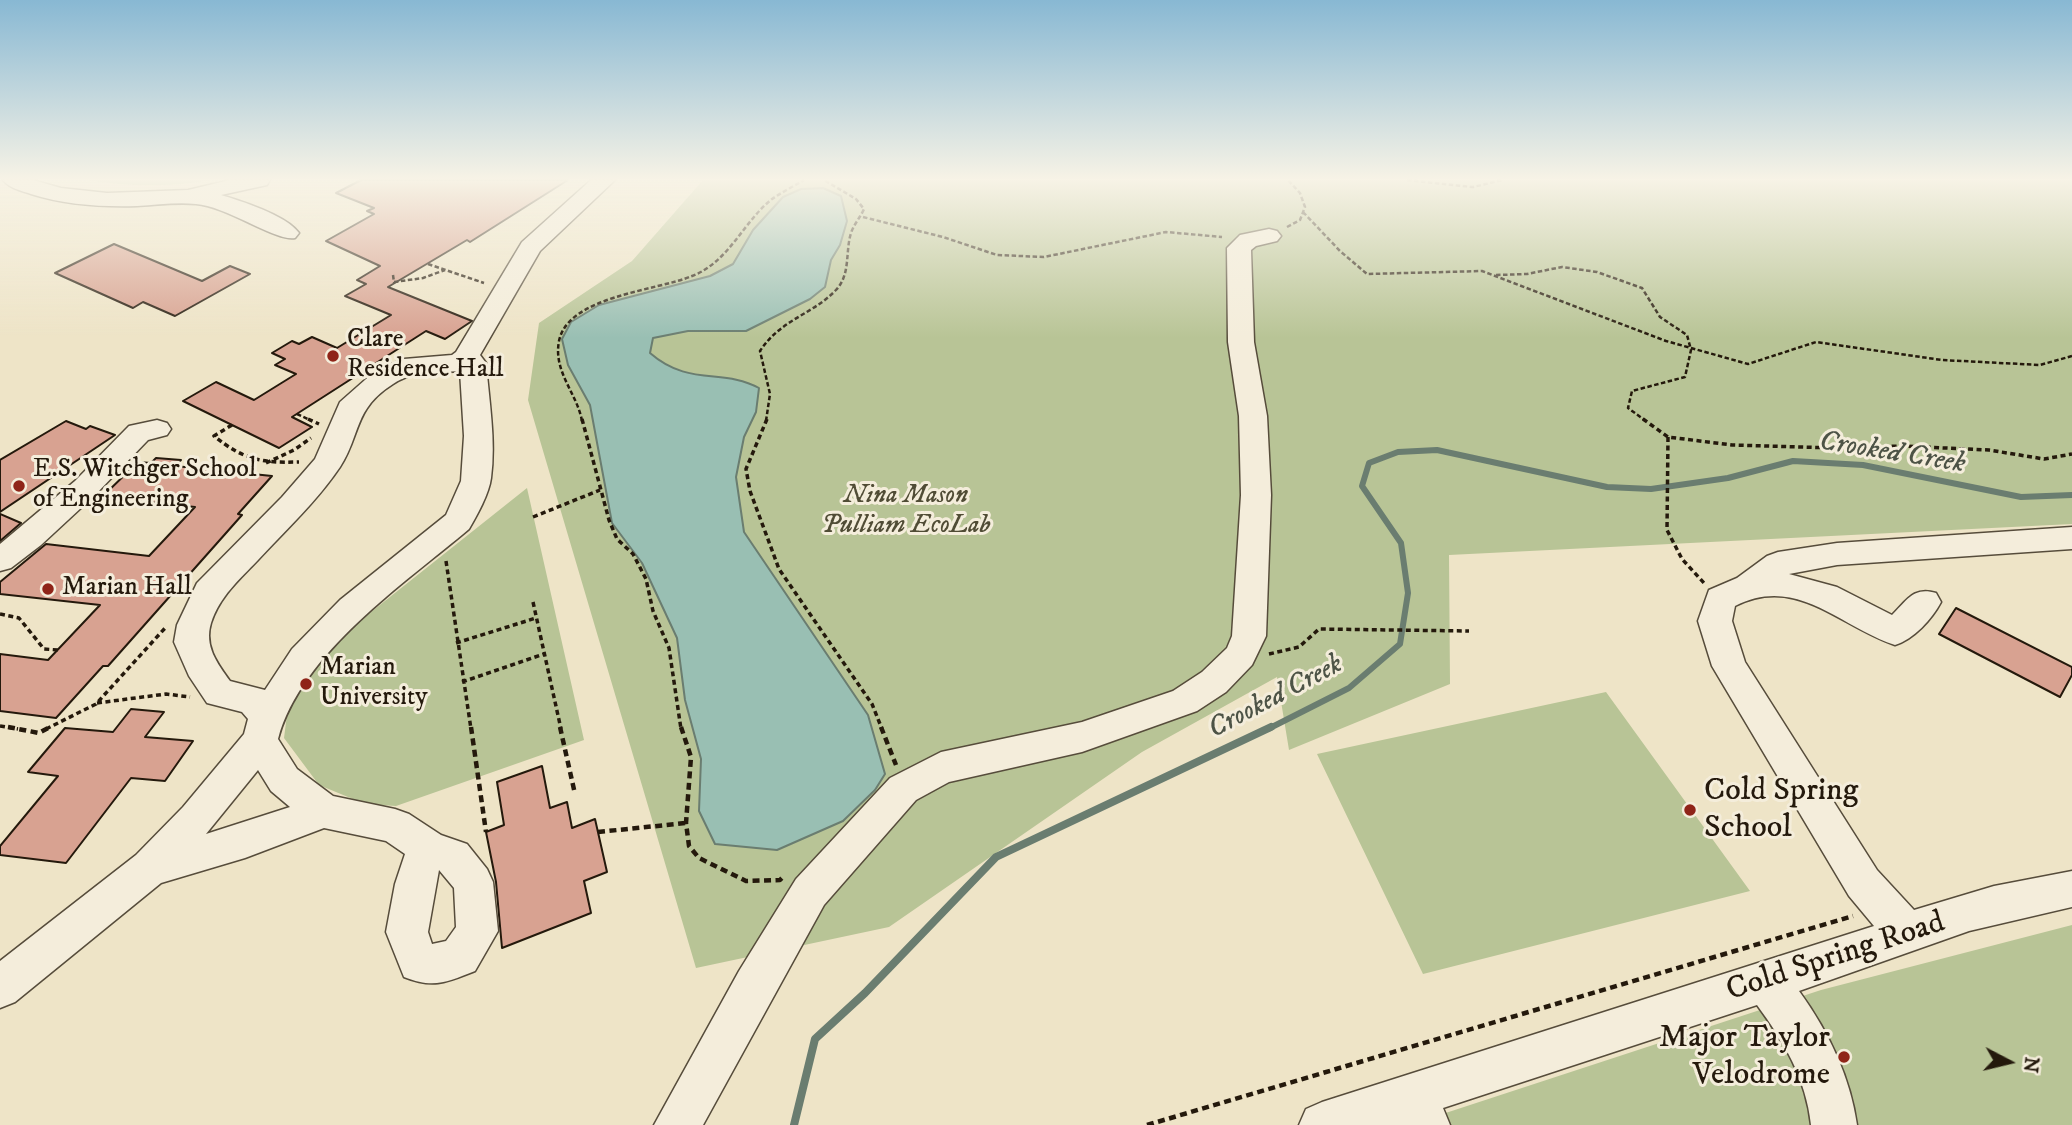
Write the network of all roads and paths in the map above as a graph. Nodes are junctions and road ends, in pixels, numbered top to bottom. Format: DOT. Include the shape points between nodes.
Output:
graph roads {
  1 [pos="546,232"];
  2 [pos="743,232"];
  3 [pos="852,232"];
  4 [pos="926,232"];
  5 [pos="1271,232"];
  6 [pos="1322,232"];
  7 [pos="1258,238"];
  8 [pos="428,264"];
  9 [pos="447,269"];
  10 [pos="393,275"];
  11 [pos="1494,276"];
  12 [pos="496,288"];
  13 [pos="1691,348"];
  14 [pos="2072,356"];
  15 [pos="466,357"];
  16 [pos="297,414"];
  17 [pos="232,425"];
  18 [pos="157,429"];
  19 [pos="1668,437"];
  20 [pos="2072,454"];
  21 [pos="305,461"];
  22 [pos="264,463"];
  23 [pos="600,490"];
  24 [pos="533,517"];
  25 [pos="442,535"];
  26 [pos="2072,538"];
  27 [pos="1837,554"];
  28 [pos="0,560"];
  29 [pos="1734,592"];
  30 [pos="1832,597"];
  31 [pos="533,602"];
  32 [pos="1925,602"];
  33 [pos="0,614"];
  34 [pos="536,618"];
  35 [pos="1469,631"];
  36 [pos="456,643"];
  37 [pos="58,650"];
  38 [pos="1242,651"];
  39 [pos="544,654"];
  40 [pos="462,682"];
  41 [pos="198,697"];
  42 [pos="96,704"];
  43 [pos="263,728"];
  44 [pos="903,789"];
  45 [pos="575,794"];
  46 [pos="323,811"];
  47 [pos="686,823"];
  48 [pos="486,831"];
  49 [pos="598,832"];
  50 [pos="427,847"];
  51 [pos="149,868"];
  52 [pos="791,871"];
  53 [pos="2072,889"];
  54 [pos="1858,914"];
  55 [pos="1906,932"];
  56 [pos="1766,982"];
  57 [pos="0,987"];
  58 [pos="1411,1113"];
  59 [pos="677,1125"];
  60 [pos="1147,1125"];
  61 [pos="1322,1125"];
  62 [pos="1833,1125"];
  1 -- 15 [label="street" via="530,247"];
  2 -- 23 [label="path" via="720,259 694,276 601,302 566,324 559,340 562,376 579,404"];
  3 -- 44 [label="path" via="846,274 838,289 768,335 760,351 770,394 767,418 746,469 779,569 872,704"];
  4 -- 7 [label="path" via="997,255 1044,257 1166,233"];
  5 -- 7 [label="path"];
  6 -- 11 [label="path" via="1367,274 1482,271"];
  7 -- 38 [label="street" via="1239,248 1241,342 1253,416 1255,495 1249,636"];
  8 -- 9 [label="path"];
  9 -- 10 [label="path" via="404,281 394,282"];
  9 -- 12 [label="path"];
  11 -- 13 [label="path"];
  11 -- 13 [label="path" via="1562,267 1597,272 1642,288 1663,319 1686,334"];
  13 -- 14 [label="path" via="1748,364 1816,342 2040,365"];
  13 -- 19 [label="path" via="1685,377 1632,391 1628,408"];
  15 -- 25 [label="street" via="473,363 475,375 476,481 458,521"];
  15 -- 43 [label="street" via="459,363 413,365 383,378 350,408 328,463 208,592 191,642 219,692 253,700"];
  16 -- 22 [label="path" via="321,425 309,440"];
  17 -- 22 [label="path" via="214,436 239,456"];
  18 -- 28 [label="street" via="139,432 85,488"];
  19 -- 20 [label="path" via="1732,445 1989,450 2044,459"];
  19 -- 29 [label="path" via="1667,530 1672,544 1690,570"];
  21 -- 22 [label="path"];
  23 -- 24 [label="path"];
  23 -- 47 [label="path" via="617,539 633,554 646,579 669,648 681,730 691,757"];
  25 -- 36 [label="path"];
  25 -- 43 [label="street" via="352,610 304,658"];
  26 -- 27 [label="street"];
  27 -- 29 [label="street" via="1778,564"];
  27 -- 30 [label="street" via="1824,569"];
  29 -- 30 [label="street" via="1791,585"];
  29 -- 55 [label="street" via="1715,621 1729,666 1863,883"];
  30 -- 32 [label="street" via="1895,632"];
  31 -- 34 [label="path"];
  33 -- 37 [label="path" via="19,618 44,649"];
  34 -- 36 [label="path"];
  34 -- 39 [label="path"];
  35 -- 38 [label="path" via="1318,629 1305,644 1281,653"];
  36 -- 40 [label="path"];
  38 -- 44 [label="street" via="1214,682 1185,701 1082,737 941,768"];
  39 -- 40 [label="path"];
  39 -- 45 [label="path"];
  40 -- 48 [label="path"];
  41 -- 42 [label="path" via="166,694"];
  43 -- 46 [label="street" via="284,780"];
  43 -- 51 [label="street" via="196,819"];
  44 -- 59 [label="street" via="810,892"];
  46 -- 50 [label="street" via="395,827"];
  46 -- 51 [label="street" via="245,841"];
  47 -- 49 [label="path"];
  47 -- 52 [label="path" via="689,846 699,858 746,881 780,880"];
  51 -- 57 [label="street"];
  53 -- 55 [label="street, Cold Spring Road"];
  54 -- 60 [label="path"];
  55 -- 56 [label="street, Cold Spring Road"];
  56 -- 58 [label="street, Cold Spring Road"];
  56 -- 62 [label="street" via="1799,1025 1832,1100"];
  58 -- 61 [label="street, Cold Spring Road"];
}
